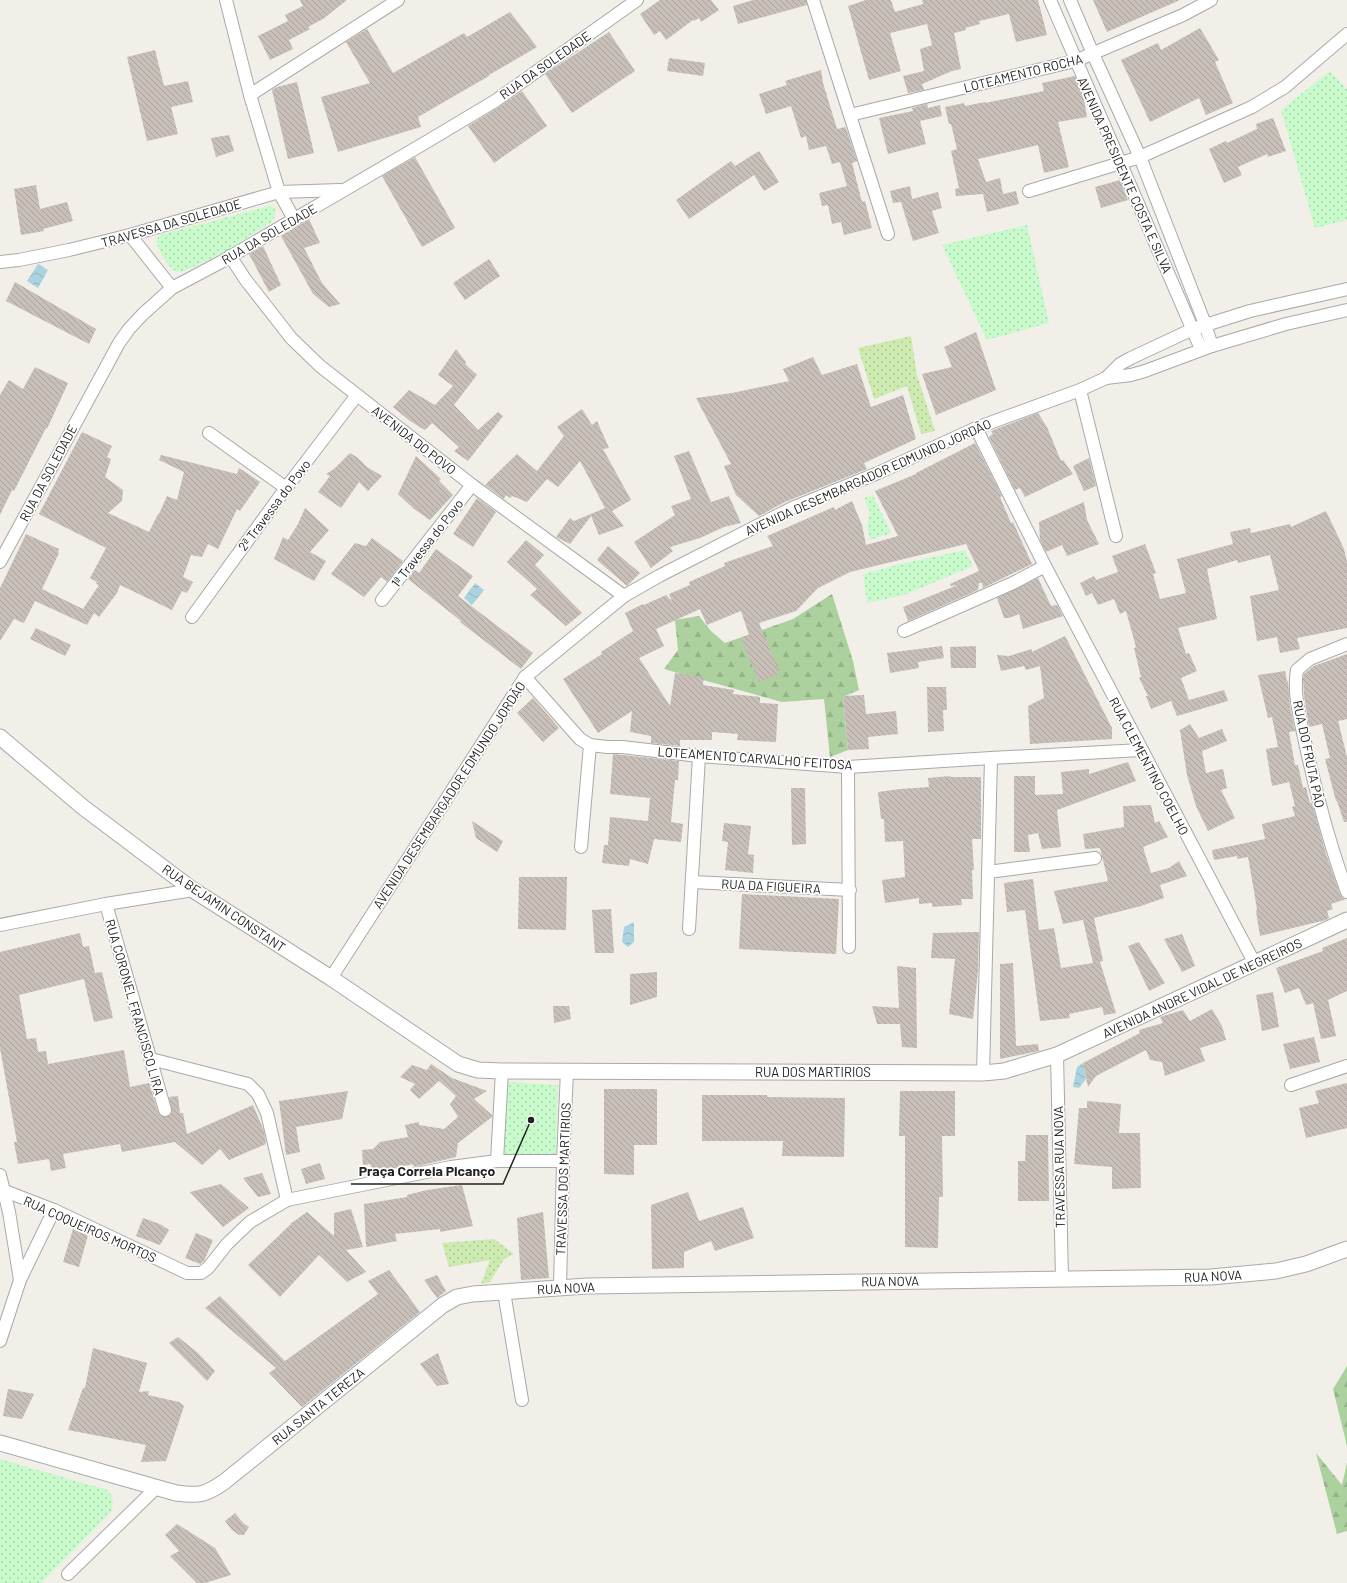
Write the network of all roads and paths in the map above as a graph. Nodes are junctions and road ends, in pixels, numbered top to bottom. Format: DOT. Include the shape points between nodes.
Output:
graph roads {
  1 [pos="226,0"];
  2 [pos="398,0"];
  3 [pos="813,0"];
  4 [pos="1050,0"];
  5 [pos="1070,0"];
  6 [pos="1211,0"];
  7 [pos="632,2"];
  8 [pos="1347,34"];
  9 [pos="1093,54"];
  10 [pos="1075,61"];
  11 [pos="250,95"];
  12 [pos="850,114"];
  13 [pos="1140,156"];
  14 [pos="1120,163"];
  15 [pos="342,190"];
  16 [pos="1029,191"];
  17 [pos="279,192"];
  18 [pos="294,219"];
  19 [pos="888,234"];
  20 [pos="130,235"];
  21 [pos="230,256"];
  22 [pos="0,262"];
  23 [pos="172,288"];
  24 [pos="1347,289"];
  25 [pos="1347,310"];
  26 [pos="1205,324"];
  27 [pos="1193,329"];
  28 [pos="1206,348"];
  29 [pos="1106,378"];
  30 [pos="1080,390"];
  31 [pos="358,396"];
  32 [pos="976,428"];
  33 [pos="209,433"];
  34 [pos="472,485"];
  35 [pos="286,488"];
  36 [pos="1116,536"];
  37 [pos="1,557"];
  38 [pos="1045,566"];
  39 [pos="624,596"];
  40 [pos="382,600"];
  41 [pos="192,617"];
  42 [pos="904,631"];
  43 [pos="1347,644"];
  44 [pos="525,677"];
  45 [pos="0,737"];
  46 [pos="590,745"];
  47 [pos="1141,750"];
  48 [pos="699,756"];
  49 [pos="991,758"];
  50 [pos="848,767"];
  51 [pos="581,847"];
  52 [pos="1095,858"];
  53 [pos="988,872"];
  54 [pos="693,882"];
  55 [pos="193,890"];
  56 [pos="850,890"];
  57 [pos="1347,892"];
  58 [pos="106,904"];
  59 [pos="1347,920"];
  60 [pos="0,925"];
  61 [pos="689,929"];
  62 [pos="849,948"];
  63 [pos="1254,964"];
  64 [pos="330,978"];
  65 [pos="1057,1055"];
  66 [pos="151,1059"];
  67 [pos="1347,1066"];
  68 [pos="502,1071"];
  69 [pos="567,1071"];
  70 [pos="983,1073"];
  71 [pos="1291,1085"];
  72 [pos="165,1110"];
  73 [pos="497,1161"];
  74 [pos="563,1161"];
  75 [pos="0,1175"];
  76 [pos="5,1191"];
  77 [pos="287,1200"];
  78 [pos="54,1210"];
  79 [pos="1347,1249"];
  80 [pos="1062,1278"];
  81 [pos="20,1280"];
  82 [pos="560,1287"];
  83 [pos="504,1292"];
  84 [pos="473,1294"];
  85 [pos="0,1342"];
  86 [pos="522,1400"];
  87 [pos="0,1443"];
  88 [pos="156,1488"];
  89 [pos="68,1574"];
  1 -- 11 [label="street"];
  2 -- 11 [label="street"];
  3 -- 12 [label="street"];
  4 -- 10 [label="street, AVENIDA PRESIDENTE COSTA E SILVA"];
  5 -- 9 [label="street, AVENIDA PRESIDENTE COSTA E SILVA"];
  6 -- 9 [label="street, LOTEAMENTO ROCHA"];
  7 -- 15 [label="street, RUA DA SOLEDADE" via="494,101"];
  8 -- 13 [label="street" via="1285,87 1266,99"];
  9 -- 10 [label="street, LOTEAMENTO ROCHA"];
  9 -- 13 [label="street, AVENIDA PRESIDENTE COSTA E SILVA"];
  10 -- 12 [label="street, LOTEAMENTO ROCHA"];
  10 -- 14 [label="street, AVENIDA PRESIDENTE COSTA E SILVA"];
  11 -- 17 [label="street"];
  12 -- 19 [label="street"];
  13 -- 14 [label="street"];
  13 -- 26 [label="street, AVENIDA PRESIDENTE COSTA E SILVA"];
  14 -- 16 [label="street"];
  14 -- 27 [label="street, AVENIDA PRESIDENTE COSTA E SILVA"];
  15 -- 17 [label="street, TRAVESSA DA SOLEDADE"];
  15 -- 18 [label="street, RUA DA SOLEDADE"];
  17 -- 18 [label="street"];
  17 -- 20 [label="street, TRAVESSA DA SOLEDADE"];
  18 -- 21 [label="street, RUA DA SOLEDADE"];
  20 -- 22 [label="street, TRAVESSA DA SOLEDADE" via="69,250"];
  20 -- 23 [label="street"];
  21 -- 23 [label="street, RUA DA SOLEDADE"];
  21 -- 31 [label="street, AVENIDA DO POVO" via="291,338 320,366"];
  23 -- 37 [label="street, RUA DA SOLEDADE" via="129,328 119,342"];
  24 -- 26 [label="street, AVENIDA DESEMBARGADOR EDMUNDO JORDÃO"];
  25 -- 28 [label="street" via="1286,324"];
  26 -- 27 [label="street, AVENIDA DESEMBARGADOR EDMUNDO JORDÃO"];
  26 -- 28 [label="street, AVENIDA PRESIDENTE COSTA E SILVA"];
  27 -- 28 [label="street, AVENIDA PRESIDENTE COSTA E SILVA"];
  27 -- 29 [label="street, AVENIDA DESEMBARGADOR EDMUNDO JORDÃO" via="1120,364"];
  28 -- 29 [label="street" via="1145,371"];
  29 -- 30 [label="street, AVENIDA DESEMBARGADOR EDMUNDO JORDÃO"];
  30 -- 32 [label="street, AVENIDA DESEMBARGADOR EDMUNDO JORDÃO"];
  30 -- 36 [label="street"];
  31 -- 34 [label="street, AVENIDA DO POVO"];
  31 -- 35 [label="street, 2ª Travessa do Povo"];
  32 -- 38 [label="street, RUA CLEMENTINO COELHO"];
  32 -- 39 [label="street, AVENIDA DESEMBARGADOR EDMUNDO JORDÃO" via="878,473 792,508"];
  33 -- 35 [label="street"];
  34 -- 39 [label="street, AVENIDA DO POVO"];
  34 -- 40 [label="street, 1ª Travessa do Povo"];
  35 -- 41 [label="street, 2ª Travessa do Povo"];
  38 -- 42 [label="street" via="1013,583"];
  38 -- 47 [label="street, RUA CLEMENTINO COELHO"];
  39 -- 44 [label="street, AVENIDA DESEMBARGADOR EDMUNDO JORDÃO"];
  43 -- 57 [label="street, RUA DO FRUTA PÃO" via="1310,659 1297,670 1294,683 1313,780 1332,850"];
  44 -- 46 [label="street" via="580,739"];
  44 -- 64 [label="street, AVENIDA DESEMBARGADOR EDMUNDO JORDÃO"];
  45 -- 55 [label="street, RUA BEJAMIN CONSTANT" via="84,808"];
  46 -- 48 [label="street, LOTEAMENTO CARVALHO FEITOSA"];
  46 -- 51 [label="street"];
  47 -- 49 [label="street, LOTEAMENTO CARVALHO FEITOSA"];
  47 -- 63 [label="street, RUA CLEMENTINO COELHO"];
  48 -- 50 [label="street, LOTEAMENTO CARVALHO FEITOSA"];
  48 -- 54 [label="street"];
  49 -- 50 [label="street, LOTEAMENTO CARVALHO FEITOSA"];
  49 -- 53 [label="street"];
  50 -- 56 [label="street"];
  52 -- 53 [label="street"];
  53 -- 70 [label="street"];
  54 -- 56 [label="street, RUA DA FIGUEIRA"];
  54 -- 61 [label="street"];
  55 -- 58 [label="street"];
  55 -- 64 [label="street, RUA BEJAMIN CONSTANT"];
  56 -- 62 [label="street"];
  58 -- 60 [label="street"];
  58 -- 66 [label="street, RUA CORONEL FRANCISCO LIRA"];
  59 -- 63 [label="street, AVENIDA ANDRE VIDAL DE NEGREIROS"];
  63 -- 65 [label="street, AVENIDA ANDRE VIDAL DE NEGREIROS"];
  64 -- 68 [label="street, RUA BEJAMIN CONSTANT" via="458,1064 478,1070"];
  65 -- 70 [label="street, RUA DOS MARTIRIOS" via="1004,1071"];
  65 -- 80 [label="street, TRAVESSA RUA NOVA"];
  66 -- 72 [label="street, RUA CORONEL FRANCISCO LIRA"];
  66 -- 77 [label="street" via="248,1084 258,1094 267,1113"];
  67 -- 71 [label="street"];
  68 -- 69 [label="street, RUA DOS MARTIRIOS"];
  68 -- 73 [label="street"];
  69 -- 70 [label="street, RUA DOS MARTIRIOS"];
  69 -- 74 [label="street, TRAVESSA DOS MARTIRIOS"];
  73 -- 74 [label="street, RUA COQUEIROS MORTOS"];
  73 -- 77 [label="street, RUA COQUEIROS MORTOS" via="451,1167"];
  74 -- 82 [label="street, TRAVESSA DOS MARTIRIOS"];
  75 -- 76 [label="street"];
  76 -- 78 [label="street, RUA COQUEIROS MORTOS"];
  76 -- 81 [label="street"];
  77 -- 78 [label="street, RUA COQUEIROS MORTOS" via="250,1222 227,1244 208,1268 201,1272 187,1273"];
  78 -- 81 [label="street"];
  79 -- 80 [label="street, RUA NOVA" via="1306,1264 1276,1271 1211,1277"];
  80 -- 82 [label="street, RUA NOVA"];
  81 -- 85 [label="street"];
  82 -- 83 [label="street, RUA NOVA"];
  83 -- 84 [label="street, RUA NOVA"];
  83 -- 86 [label="street"];
  84 -- 88 [label="street, RUA SANTA TEREZA" via="457,1297 443,1306 215,1488 194,1495"];
  87 -- 88 [label="street, RUA SANTA TEREZA"];
  88 -- 89 [label="street"];
}
